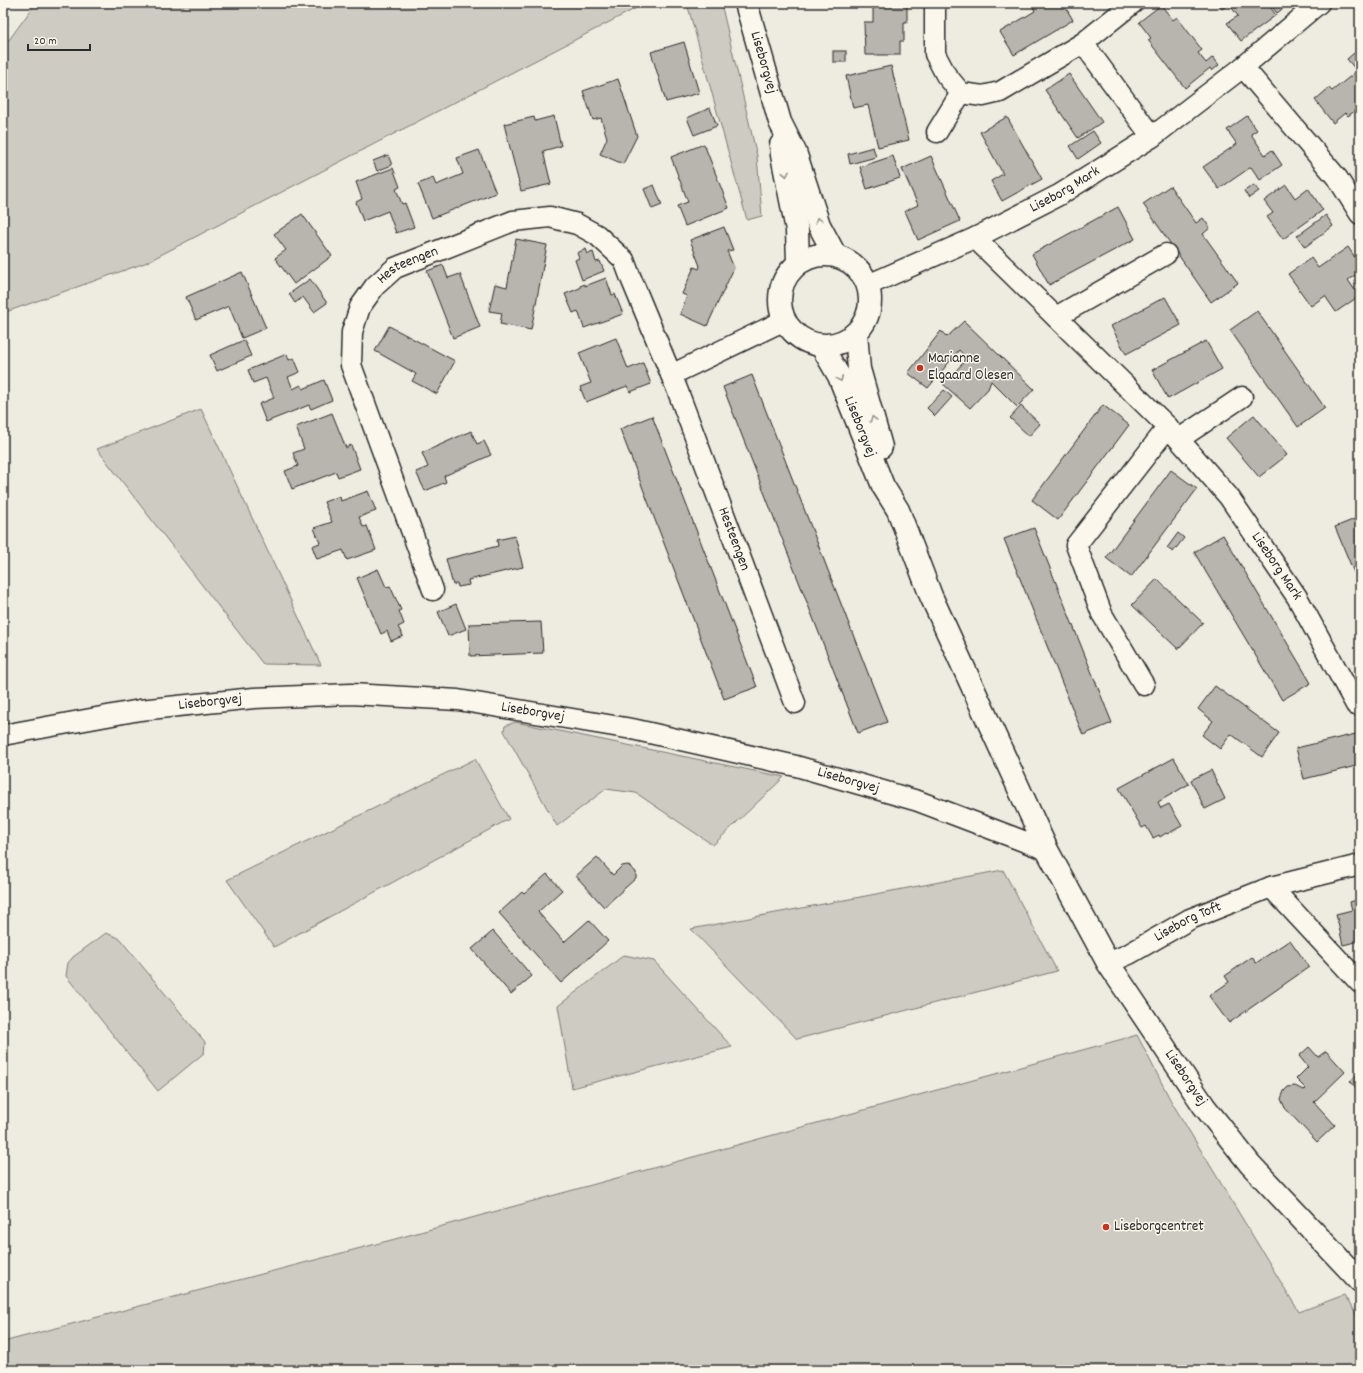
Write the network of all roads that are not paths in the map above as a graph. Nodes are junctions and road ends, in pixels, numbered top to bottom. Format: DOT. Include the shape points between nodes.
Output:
graph roads {
  1 [pos="746,3"];
  2 [pos="935,3"];
  3 [pos="1133,3"];
  4 [pos="1319,3"];
  5 [pos="1083,43"];
  6 [pos="1243,68"];
  7 [pos="961,93"];
  8 [pos="780,122"];
  9 [pos="938,132"];
  10 [pos="1152,137"];
  11 [pos="1360,214"];
  12 [pos="975,238"];
  13 [pos="1166,254"];
  14 [pos="835,255"];
  15 [pos="798,263"];
  16 [pos="868,284"];
  17 [pos="1056,317"];
  18 [pos="785,320"];
  19 [pos="856,333"];
  20 [pos="821,345"];
  21 [pos="671,375"];
  22 [pos="1242,397"];
  23 [pos="1173,433"];
  24 [pos="898,510"];
  25 [pos="433,590"];
  26 [pos="1144,685"];
  27 [pos="794,703"];
  28 [pos="1356,705"];
  29 [pos="3,735"];
  30 [pos="1047,850"];
  31 [pos="1360,865"];
  32 [pos="1271,887"];
  33 [pos="1108,963"];
  34 [pos="1360,983"];
  35 [pos="1360,1281"];
  1 -- 8 [label="street, Liseborgvej"];
  2 -- 7 [label="street" via="935,54 946,75"];
  3 -- 5 [label="street"];
  4 -- 6 [label="street, Liseborg Mark"];
  5 -- 7 [label="street" via="1000,92 983,96"];
  5 -- 10 [label="street"];
  6 -- 10 [label="street, Liseborg Mark"];
  6 -- 11 [label="street" via="1338,179"];
  7 -- 9 [label="street"];
  14 -- 8 [label="street, Liseborgvej, one-way" via="819,225 795,152"];
  8 -- 15 [label="street, Liseborgvej, one-way" via="782,155 797,230"];
  10 -- 12 [label="street, Liseborg Mark" via="1059,195"];
  12 -- 16 [label="street, Liseborg Mark"];
  12 -- 17 [label="street, Liseborg Mark"];
  13 -- 17 [label="street"];
  14 -- 15 [label="street" via="822,254"];
  14 -- 16 [label="street" via="849,261 861,271"];
  15 -- 18 [label="street" via="787,275 781,289 780,305"];
  16 -- 19 [label="street" via="870,311 865,323"];
  17 -- 23 [label="street, Liseborg Mark"];
  18 -- 20 [label="street" via="794,332 806,341"];
  18 -- 21 [label="street"];
  19 -- 20 [label="street" via="846,340"];
  24 -- 19 [label="street, Liseborgvej, one-way" via="893,481 859,369"];
  20 -- 24 [label="street, Liseborgvej, one-way" via="839,376 883,486"];
  21 -- 25 [label="street, Hesteengen" via="624,260 597,235 577,224 550,217 513,221 395,268 375,286 360,307 352,332 351,365"];
  21 -- 27 [label="street, Hesteengen"];
  22 -- 23 [label="street"];
  23 -- 26 [label="street" via="1076,545 1102,614"];
  23 -- 28 [label="street, Liseborg Mark" via="1229,497 1297,597"];
  24 -- 30 [label="street, Liseborgvej" via="931,596"];
  29 -- 30 [label="street, Liseborgvej" via="140,710 254,698 351,694 458,700 632,729 796,766 918,801"];
  30 -- 33 [label="street, Liseborgvej"];
  31 -- 32 [label="street, Liseborg Toft"];
  32 -- 33 [label="street, Liseborg Toft" via="1190,919"];
  32 -- 34 [label="street"];
  33 -- 35 [label="street, Liseborgvej" via="1204,1106 1245,1158"];
}
